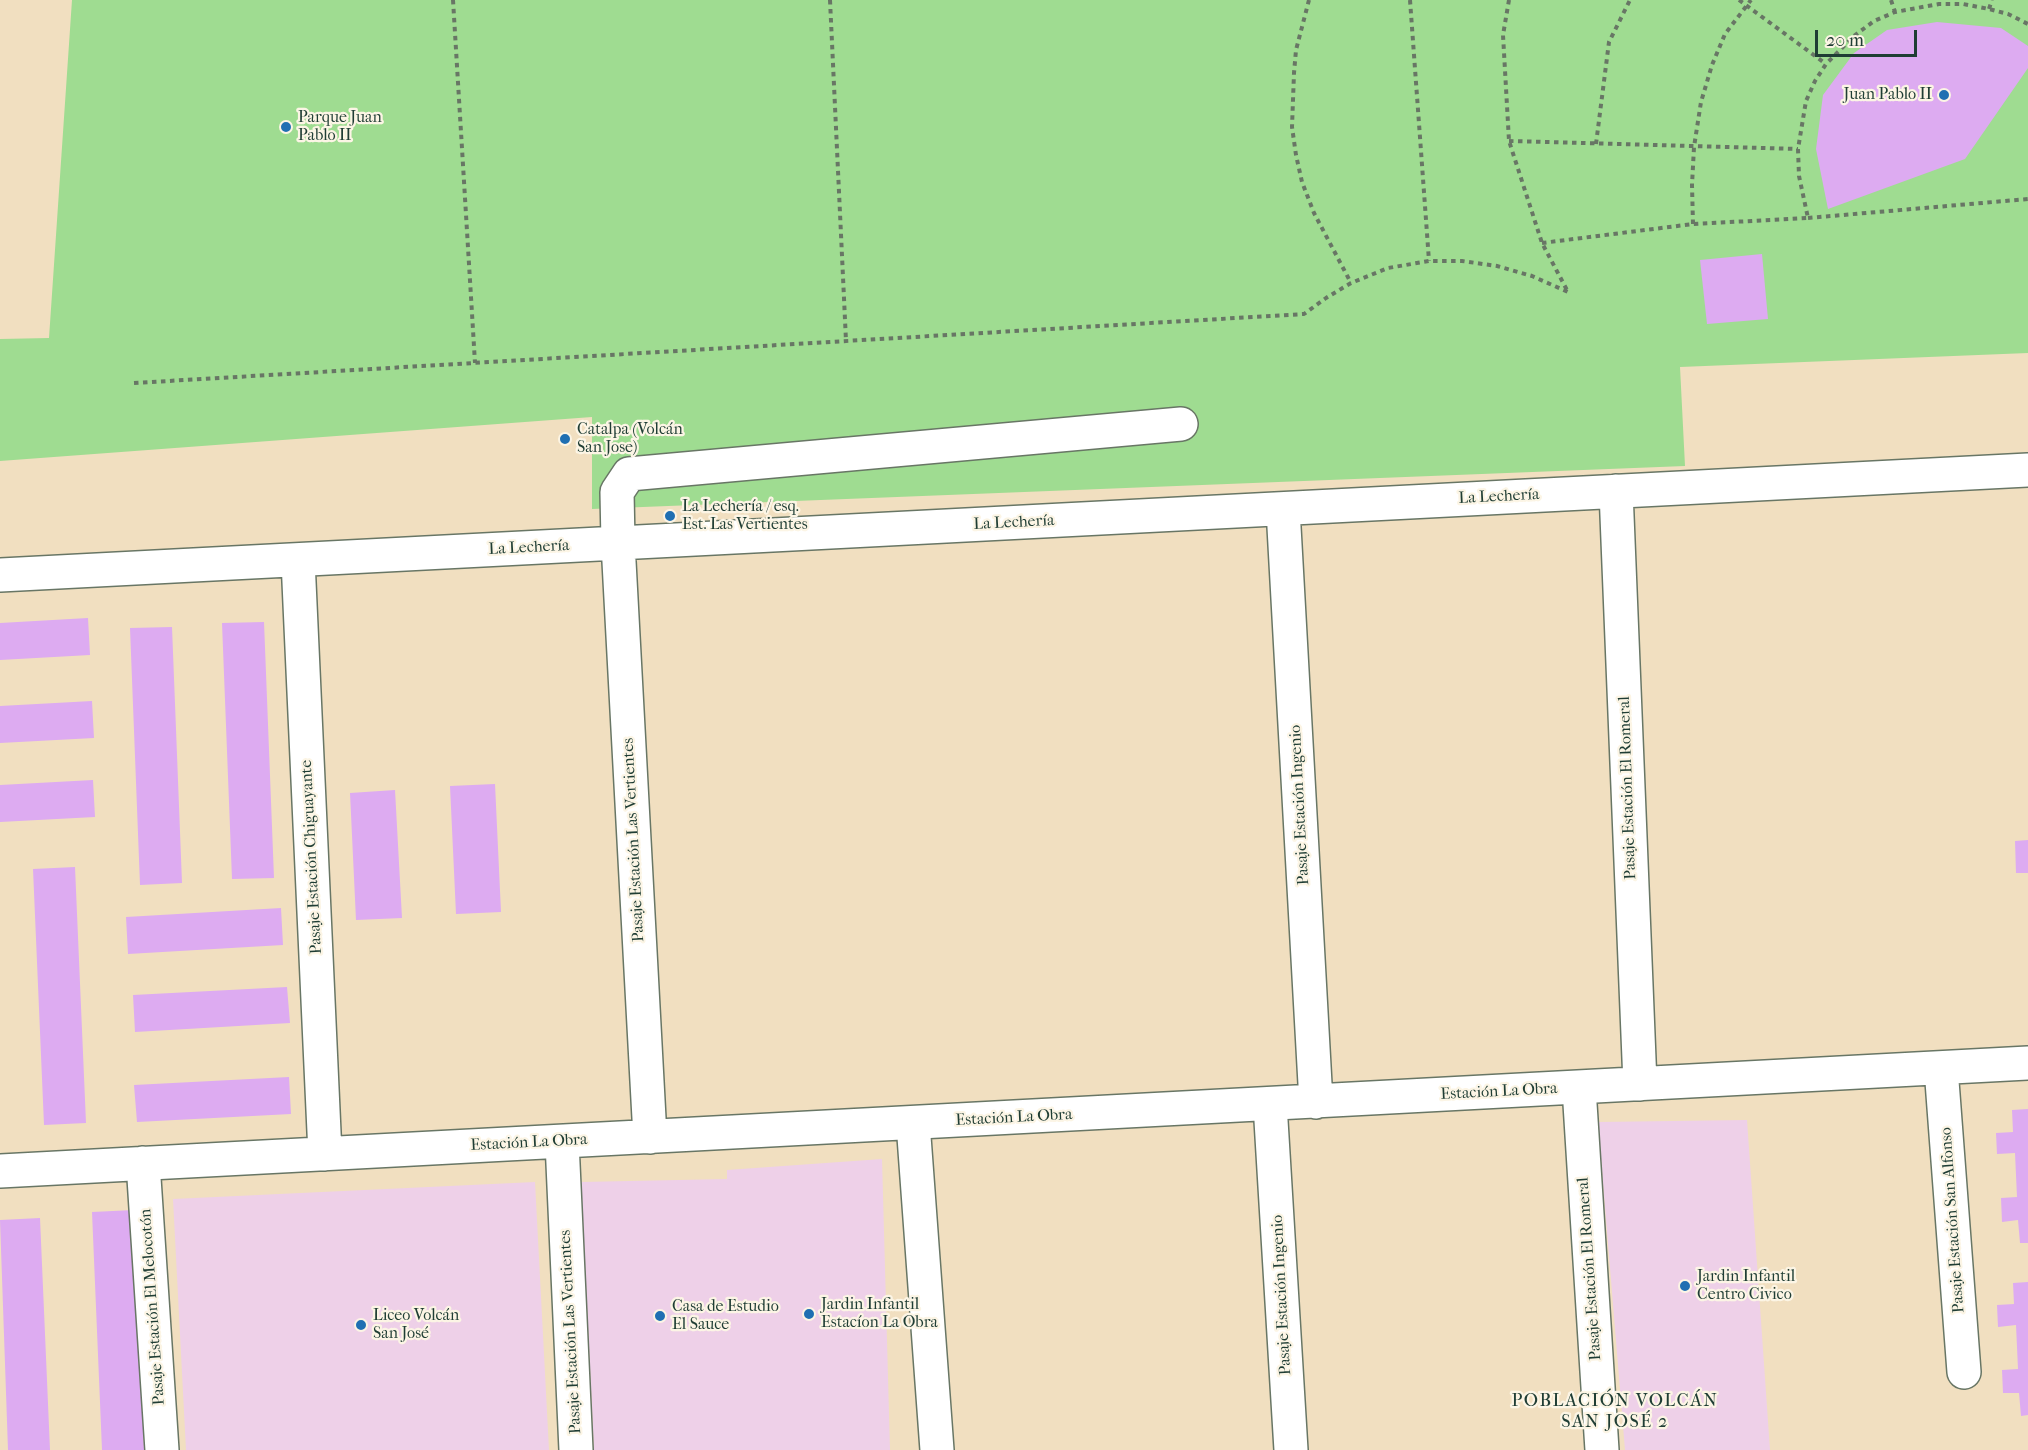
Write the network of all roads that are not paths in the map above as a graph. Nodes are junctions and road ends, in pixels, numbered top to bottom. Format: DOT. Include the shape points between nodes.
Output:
graph roads {
  1 [pos="1181,424"];
  2 [pos="2028,470"];
  3 [pos="1616,491"];
  4 [pos="1283,509"];
  5 [pos="618,543"];
  6 [pos="298,560"];
  7 [pos="0,575"];
  8 [pos="2028,1064"];
  9 [pos="1941,1068"];
  10 [pos="1640,1084"];
  11 [pos="1579,1088"];
  12 [pos="1316,1102"];
  13 [pos="1270,1104"];
  14 [pos="913,1123"];
  15 [pos="650,1137"];
  16 [pos="562,1142"];
  17 [pos="325,1154"];
  18 [pos="143,1163"];
  19 [pos="0,1170"];
  20 [pos="1964,1372"];
  21 [pos="162,1450"];
  22 [pos="576,1450"];
  23 [pos="937,1450"];
  24 [pos="1291,1450"];
  25 [pos="1602,1450"];
  1 -- 5 [label="street, Pasaje Estación Las Vertientes" via="629,474 617,492"];
  2 -- 3 [label="street, La Lechería"];
  3 -- 4 [label="street, La Lechería"];
  3 -- 10 [label="street, Pasaje Estación El Romeral"];
  4 -- 5 [label="street, La Lechería"];
  4 -- 12 [label="street, Pasaje Estación Ingenio"];
  5 -- 6 [label="street, La Lechería"];
  5 -- 15 [label="street, Pasaje Estación Las Vertientes"];
  6 -- 7 [label="street, La Lechería"];
  6 -- 17 [label="street, Pasaje Estación Chiguayante"];
  8 -- 9 [label="street, Estación La Obra"];
  9 -- 10 [label="street, Estación La Obra"];
  9 -- 20 [label="street, Pasaje Estación San Alfonso"];
  10 -- 11 [label="street, Estación La Obra"];
  11 -- 12 [label="street, Estación La Obra"];
  11 -- 25 [label="street, Pasaje Estación El Romeral"];
  12 -- 13 [label="street, Estación La Obra"];
  13 -- 14 [label="street, Estación La Obra"];
  13 -- 24 [label="street, Pasaje Estación Ingenio"];
  14 -- 15 [label="street, Estación La Obra"];
  14 -- 23 [label="street"];
  15 -- 16 [label="street, Estación La Obra"];
  16 -- 17 [label="street, Estación La Obra"];
  16 -- 22 [label="street, Pasaje Estación Las Vertientes"];
  17 -- 18 [label="street, Estación La Obra"];
  18 -- 19 [label="street, Estación La Obra"];
  18 -- 21 [label="street, Pasaje Estación El Melocotón"];
}
